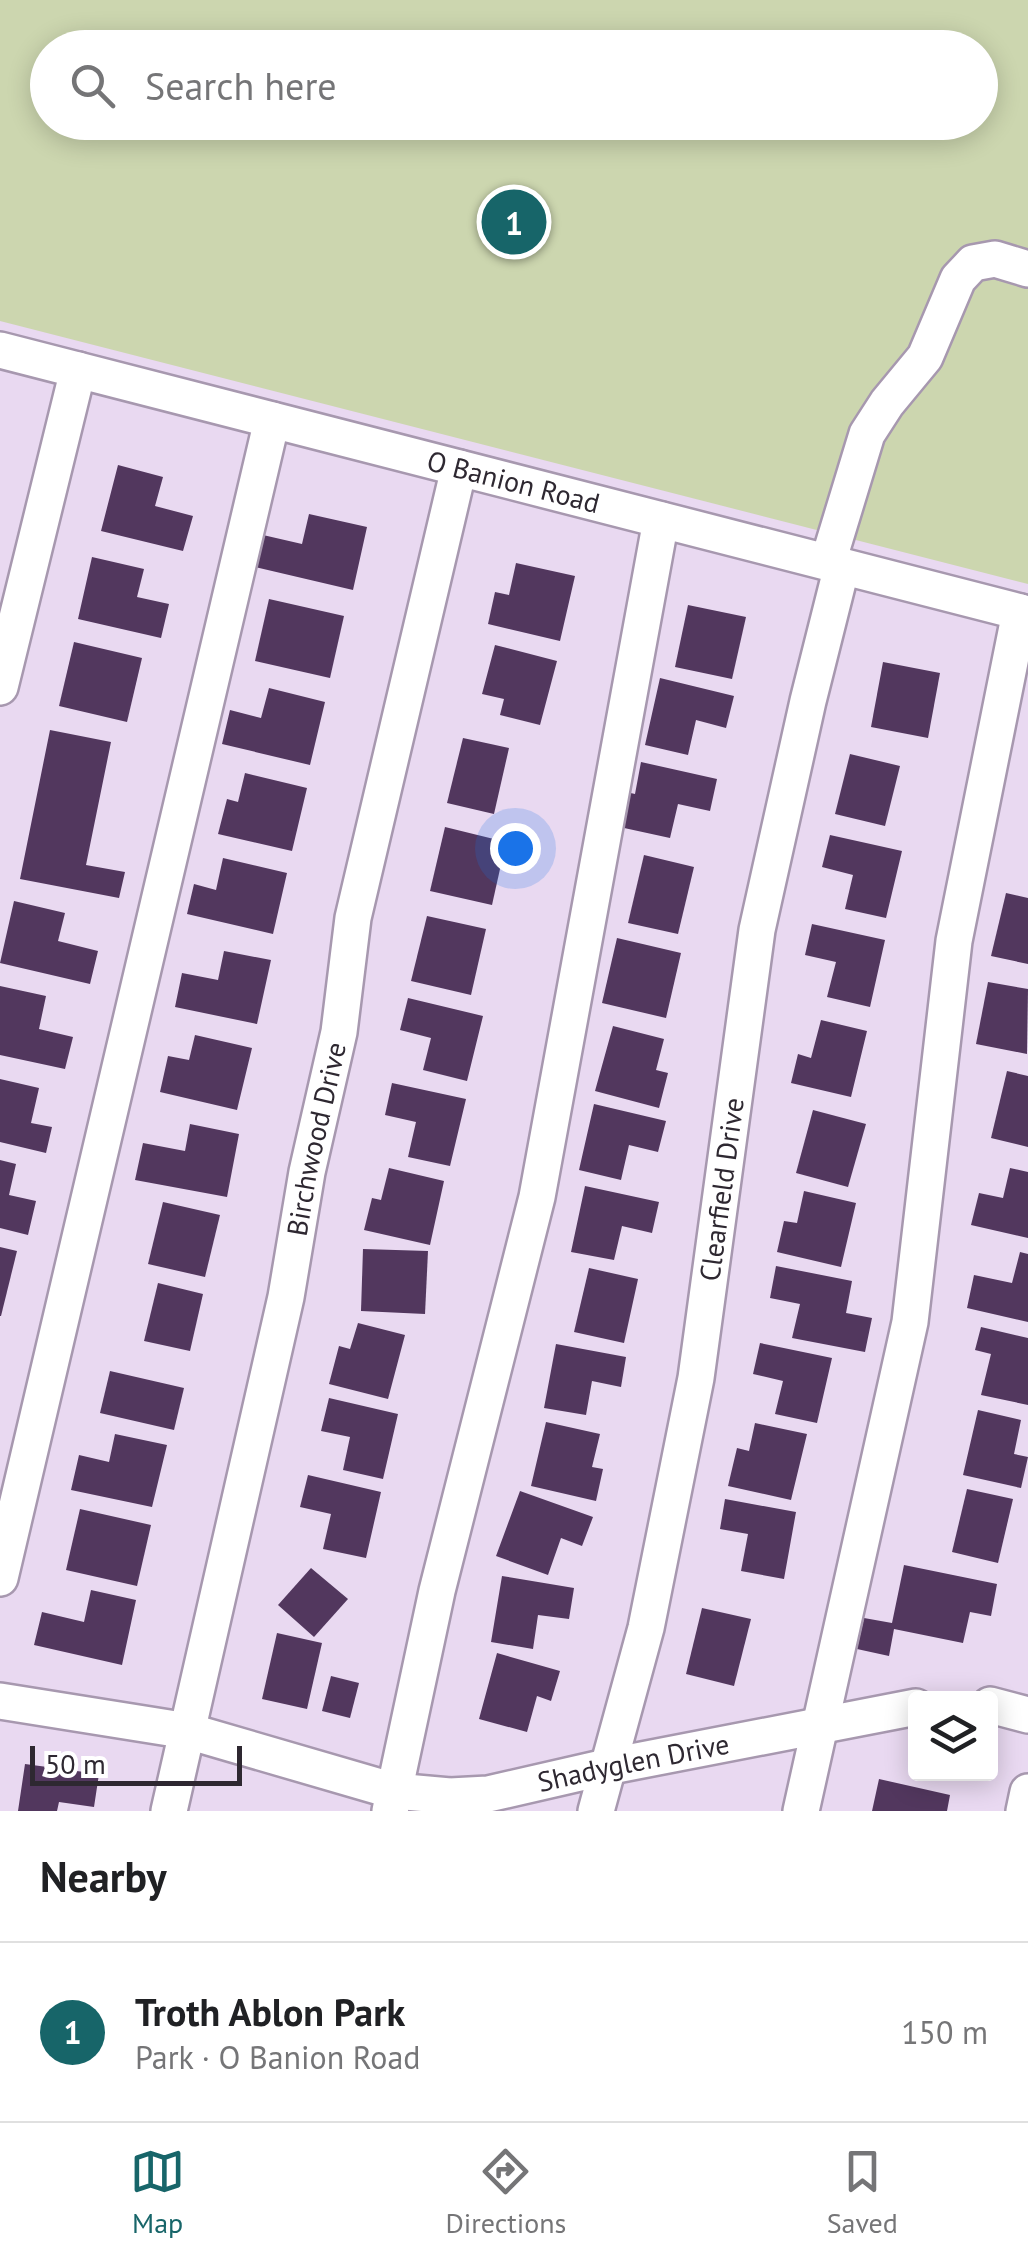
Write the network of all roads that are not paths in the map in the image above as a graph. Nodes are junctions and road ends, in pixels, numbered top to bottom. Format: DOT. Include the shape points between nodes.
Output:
graph roads {
  1 [pos="1028,269"];
  2 [pos="0,350"];
  3 [pos="78,370"];
  4 [pos="272,420"];
  5 [pos="458,468"];
  6 [pos="662,520"];
  7 [pos="835,564"];
  8 [pos="1024,613"];
  9 [pos="0,686"];
  10 [pos="0,1578"];
  11 [pos="0,1700"];
  12 [pos="908,1708"];
  13 [pos="998,1708"];
  14 [pos="1028,1715"];
  15 [pos="820,1725"];
  16 [pos="188,1731"];
  17 [pos="606,1767"];
  18 [pos="1028,1792"];
  19 [pos="392,1801"];
  20 [pos="169,1811"];
  21 [pos="596,1811"];
  22 [pos="801,1811"];
  23 [pos="1024,1811"];
  1 -- 7 [label="street, Clearfield Drive" via="996,259 973,263 958,279 925,356 868,434"];
  2 -- 3 [label="street, O Banion Road"];
  3 -- 4 [label="street, O Banion Road"];
  3 -- 9 [label="street"];
  4 -- 5 [label="street, O Banion Road"];
  4 -- 10 [label="street"];
  5 -- 6 [label="street, O Banion Road"];
  5 -- 16 [label="street, Birchwood Drive" via="353,918 338,1032 286,1297"];
  6 -- 7 [label="street, O Banion Road"];
  6 -- 19 [label="street" via="537,1197 437,1591"];
  7 -- 8 [label="street, O Banion Road"];
  7 -- 17 [label="street, Clearfield Drive" via="757,930 696,1378 646,1628"];
  8 -- 15 [label="street" via="954,941 910,1322"];
  11 -- 16 [label="street, Shadyglen Drive"];
  12 -- 15 [label="street, Shadyglen Drive"];
  13 -- 14 [label="street"];
  15 -- 17 [label="street, Shadyglen Drive"];
  15 -- 22 [label="street"];
  16 -- 19 [label="street, Shadyglen Drive"];
  16 -- 20 [label="street, Birchwood Drive"];
  17 -- 19 [label="street, Shadyglen Drive" via="488,1794"];
  17 -- 21 [label="street, Clearfield Drive"];
  18 -- 23 [label="street"];
}
